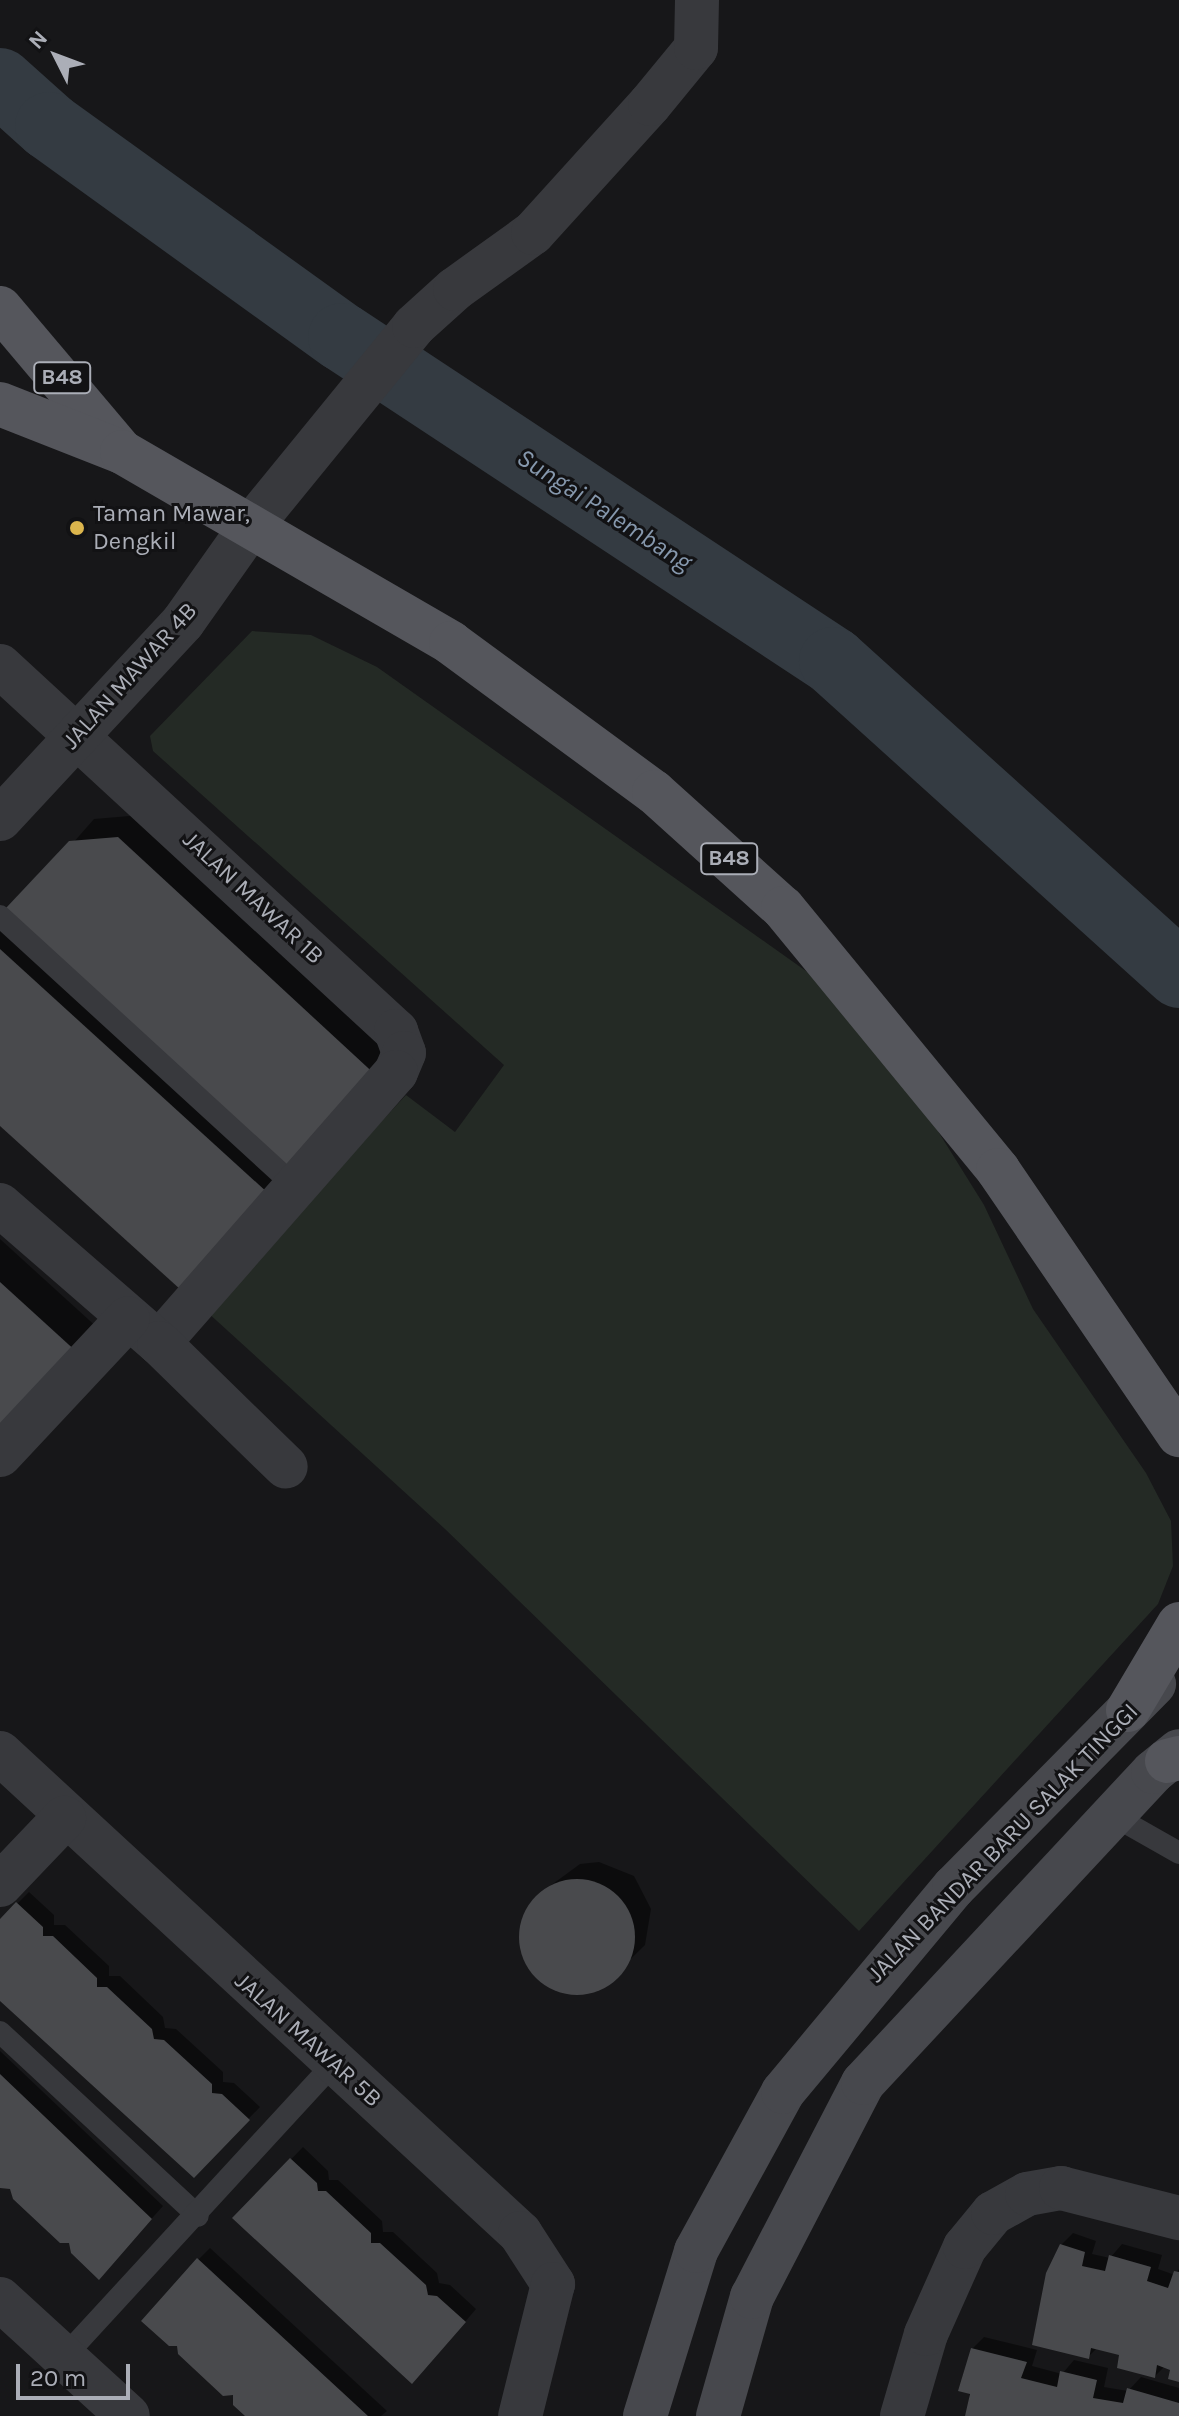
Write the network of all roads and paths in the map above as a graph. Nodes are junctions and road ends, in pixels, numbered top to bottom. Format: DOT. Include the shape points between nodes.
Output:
graph roads {
  1 [pos="697,0"];
  2 [pos="0,308"];
  3 [pos="0,404"];
  4 [pos="122,452"];
  5 [pos="251,526"];
  6 [pos="0,666"];
  7 [pos="79,734"];
  8 [pos="0,819"];
  9 [pos="0,916"];
  10 [pos="294,1185"];
  11 [pos="0,1205"];
  12 [pos="143,1331"];
  13 [pos="1179,1435"];
  14 [pos="0,1455"];
  15 [pos="286,1467"];
  16 [pos="1179,1624"];
  17 [pos="1179,1659"];
  18 [pos="1128,1710"];
  19 [pos="0,1753"];
  20 [pos="1175,1757"];
  21 [pos="1114,1816"];
  22 [pos="64,1818"];
  23 [pos="1179,1853"];
  24 [pos="0,1885"];
  25 [pos="0,2032"];
  26 [pos="334,2063"];
  27 [pos="198,2216"];
  28 [pos="1179,2218"];
  29 [pos="0,2299"];
  30 [pos="63,2358"];
  31 [pos="128,2416"];
  32 [pos="520,2416"];
  33 [pos="645,2416"];
  34 [pos="718,2416"];
  35 [pos="902,2416"];
  1 -- 5 [label="street, JALAN MAWAR 4B" via="696,48 650,104 533,233 455,289 397,346"];
  2 -- 4 [label="main road, B48"];
  3 -- 4 [label="main road, B48"];
  4 -- 5 [label="main road, B48"];
  5 -- 7 [label="street, JALAN MAWAR 4B" via="183,622"];
  5 -- 13 [label="main road, B48" via="451,643 654,792 783,908 998,1170"];
  6 -- 7 [label="street, JALAN MAWAR 1B"];
  7 -- 8 [label="street, JALAN MAWAR 4B"];
  7 -- 10 [label="street, JALAN MAWAR 1B" via="396,1031 404,1053 396,1072"];
  9 -- 10 [label="lane"];
  10 -- 12 [label="street"];
  11 -- 12 [label="street"];
  12 -- 14 [label="street"];
  12 -- 15 [label="street"];
  16 -- 18 [label="main road"];
  17 -- 18 [label="main road, JALAN BANDAR BARU SALAK TINGGI"];
  18 -- 33 [label="main road, JALAN BANDAR BARU SALAK TINGGI" via="954,1887 783,2092 696,2251"];
  19 -- 22 [label="street, JALAN MAWAR 5B"];
  20 -- 21 [label="main road"];
  21 -- 23 [label="lane"];
  21 -- 34 [label="main road" via="863,2083 752,2297"];
  22 -- 24 [label="street"];
  22 -- 26 [label="street, JALAN MAWAR 5B"];
  25 -- 27 [label="lane"];
  26 -- 27 [label="lane"];
  26 -- 32 [label="street, JALAN MAWAR 5B" via="520,2233 553,2284"];
  27 -- 30 [label="lane"];
  28 -- 35 [label="street" via="1061,2188 1027,2194 993,2213 965,2247 926,2334"];
  29 -- 30 [label="street"];
  30 -- 31 [label="street"];
}
